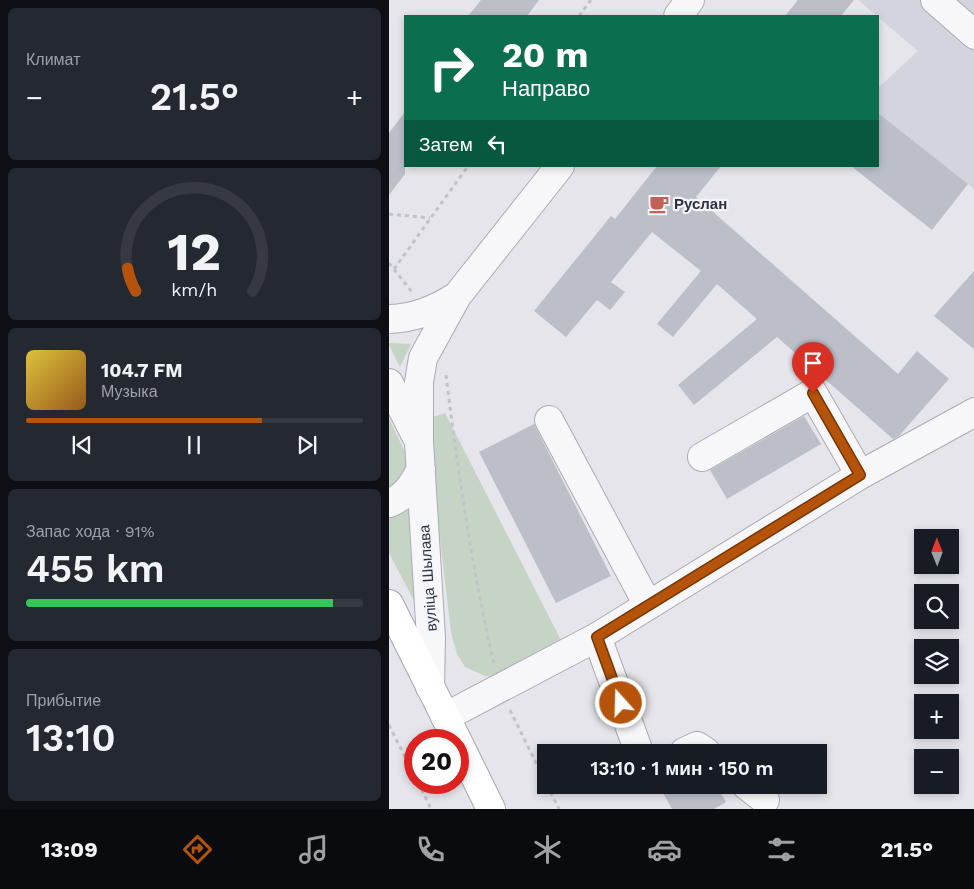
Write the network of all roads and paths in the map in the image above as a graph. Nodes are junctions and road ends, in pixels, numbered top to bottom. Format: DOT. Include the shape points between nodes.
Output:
graph roads {
  1 [pos="591,0"];
  2 [pos="691,0"];
  3 [pos="935,0"];
  4 [pos="580,15"];
  5 [pos="679,15"];
  6 [pos="974,35"];
  7 [pos="467,167"];
  8 [pos="558,167"];
  9 [pos="389,214"];
  10 [pos="430,218"];
  11 [pos="389,263"];
  12 [pos="394,268"];
  13 [pos="414,294"];
  14 [pos="457,296"];
  15 [pos="389,319"];
  16 [pos="445,370"];
  17 [pos="389,383"];
  18 [pos="974,412"];
  19 [pos="549,420"];
  20 [pos="419,442"];
  21 [pos="702,457"];
  22 [pos="421,469"];
  23 [pos="860,475"];
  24 [pos="389,502"];
  25 [pos="389,604"];
  26 [pos="648,604"];
  27 [pos="597,637"];
  28 [pos="495,669"];
  29 [pos="430,687"];
  30 [pos="509,707"];
  31 [pos="389,725"];
  32 [pos="451,729"];
  33 [pos="459,729"];
  34 [pos="636,744"];
  35 [pos="404,755"];
  36 [pos="469,765"];
  37 [pos="537,765"];
  38 [pos="424,794"];
  39 [pos="552,794"];
  40 [pos="431,809"];
  41 [pos="491,809"];
  42 [pos="559,809"];
  1 -- 4 [label="path"];
  2 -- 5 [label="street"];
  3 -- 6 [label="street"];
  7 -- 10 [label="path"];
  8 -- 14 [label="street, вуліца Шылава"];
  9 -- 10 [label="path"];
  10 -- 12 [label="path"];
  11 -- 12 [label="path"];
  12 -- 13 [label="path"];
  14 -- 15 [label="street, вуліца Шылава" via="425,313"];
  14 -- 20 [label="street, вуліца Шылава" via="423,358 419,382"];
  16 -- 28 [label="path" via="456,456"];
  17 -- 20 [label="street, вуліца Шылава"];
  18 -- 23 [label="street"];
  19 -- 26 [label="street"];
  20 -- 22 [label="street, вуліца Шылава"];
  21 -- 23 [label="street" via="813,393"];
  22 -- 24 [label="street" via="412,487 397,500"];
  22 -- 29 [label="street, вуліца Шылава" via="431,638"];
  23 -- 26 [label="street"];
  25 -- 29 [label="main road"];
  26 -- 27 [label="street"];
  27 -- 33 [label="street"];
  27 -- 34 [label="street"];
  29 -- 32 [label="main road"];
  30 -- 37 [label="path"];
  31 -- 35 [label="path"];
  36 -- 41 [label="main road"];
  38 -- 40 [label="path"];
  39 -- 42 [label="path"];
}
